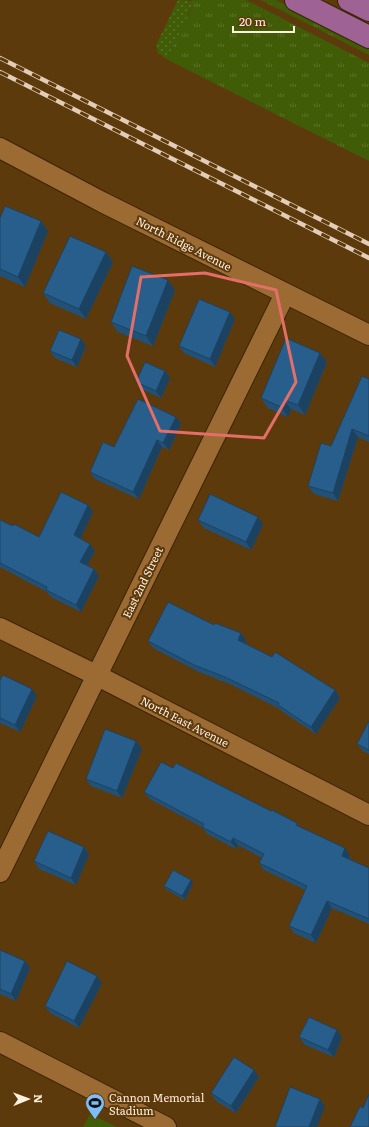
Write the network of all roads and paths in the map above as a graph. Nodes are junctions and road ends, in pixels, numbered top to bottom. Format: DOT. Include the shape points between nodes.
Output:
graph roads {
  1 [pos="296,0"];
  2 [pos="349,0"];
  3 [pos="369,10"];
  4 [pos="369,37"];
  5 [pos="0,148"];
  6 [pos="285,294"];
  7 [pos="369,335"];
  8 [pos="0,628"];
  9 [pos="96,675"];
  10 [pos="369,815"];
  11 [pos="0,872"];
  12 [pos="0,1042"];
  13 [pos="166,1127"];
  1 -- 4 [label="main road"];
  2 -- 3 [label="main road"];
  5 -- 6 [label="street, North Ridge Avenue"];
  6 -- 7 [label="street, North Ridge Avenue"];
  6 -- 9 [label="street, East 2nd Street"];
  8 -- 9 [label="street, North East Avenue"];
  9 -- 10 [label="street, North East Avenue"];
  9 -- 11 [label="street, East 2nd Street"];
  12 -- 13 [label="street"];
}
